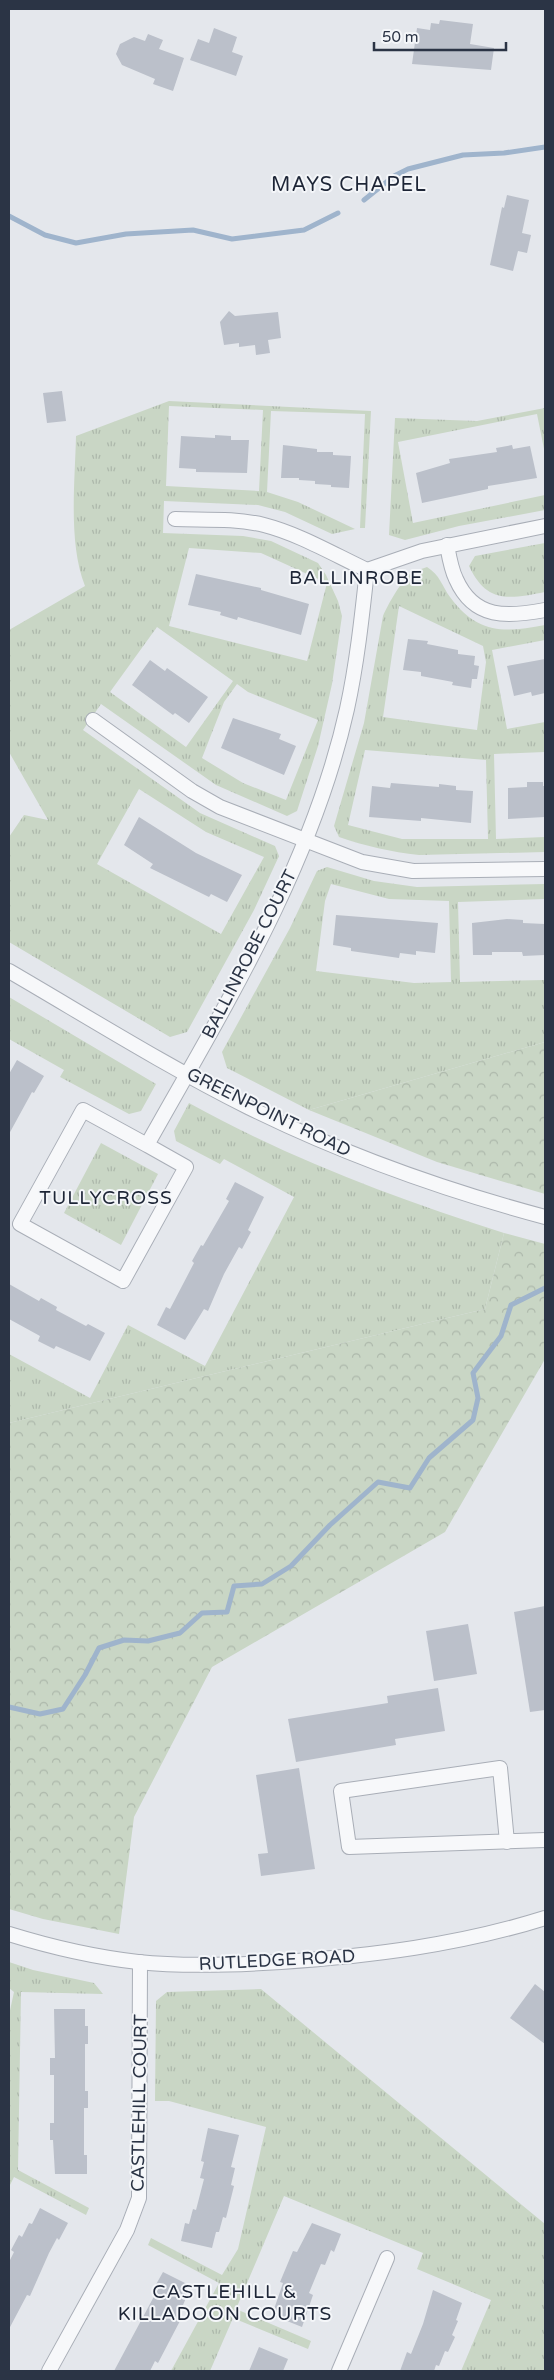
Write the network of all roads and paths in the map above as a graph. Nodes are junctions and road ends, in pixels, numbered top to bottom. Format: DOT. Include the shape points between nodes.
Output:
graph roads {
  1 [pos="175,519"];
  2 [pos="545,526"];
  3 [pos="447,545"];
  4 [pos="366,570"];
  5 [pos="545,610"];
  6 [pos="93,720"];
  7 [pos="305,841"];
  8 [pos="545,869"];
  9 [pos="9,971"];
  10 [pos="187,1074"];
  11 [pos="147,1145"];
  12 [pos="545,1217"];
  13 [pos="545,1840"];
  14 [pos="507,1842"];
  15 [pos="545,1918"];
  16 [pos="9,1934"];
  17 [pos="140,1962"];
  18 [pos="387,2258"];
  19 [pos="49,2371"];
  20 [pos="339,2371"];
  1 -- 4 [label="street" via="264,525"];
  2 -- 3 [label="street"];
  3 -- 4 [label="street"];
  3 -- 5 [label="street" via="455,579 466,596 480,607 497,615"];
  4 -- 7 [label="street, BALLINROBE COURT" via="346,710"];
  6 -- 7 [label="street" via="192,791 220,807"];
  7 -- 8 [label="street" via="362,862 413,872"];
  7 -- 10 [label="street, BALLINROBE COURT" via="262,937"];
  9 -- 10 [label="street, GREENPOINT ROAD"];
  10 -- 11 [label="street, BALLINROBE COURT"];
  10 -- 12 [label="street, GREENPOINT ROAD" via="293,1128 359,1155 460,1192"];
  11 -- 11 [label="street" via="186,1167 122,1281 20,1224 83,1110"];
  13 -- 14 [label="street"];
  14 -- 14 [label="street" via="500,1768 341,1791 349,1847"];
  15 -- 17 [label="street, RUTLEDGE ROAD" via="449,1942 359,1955 225,1965"];
  16 -- 17 [label="street, RUTLEDGE ROAD" via="93,1956"];
  17 -- 19 [label="street, CASTLEHILL COURT" via="139,2198 127,2230"];
  18 -- 20 [label="street"];
}
